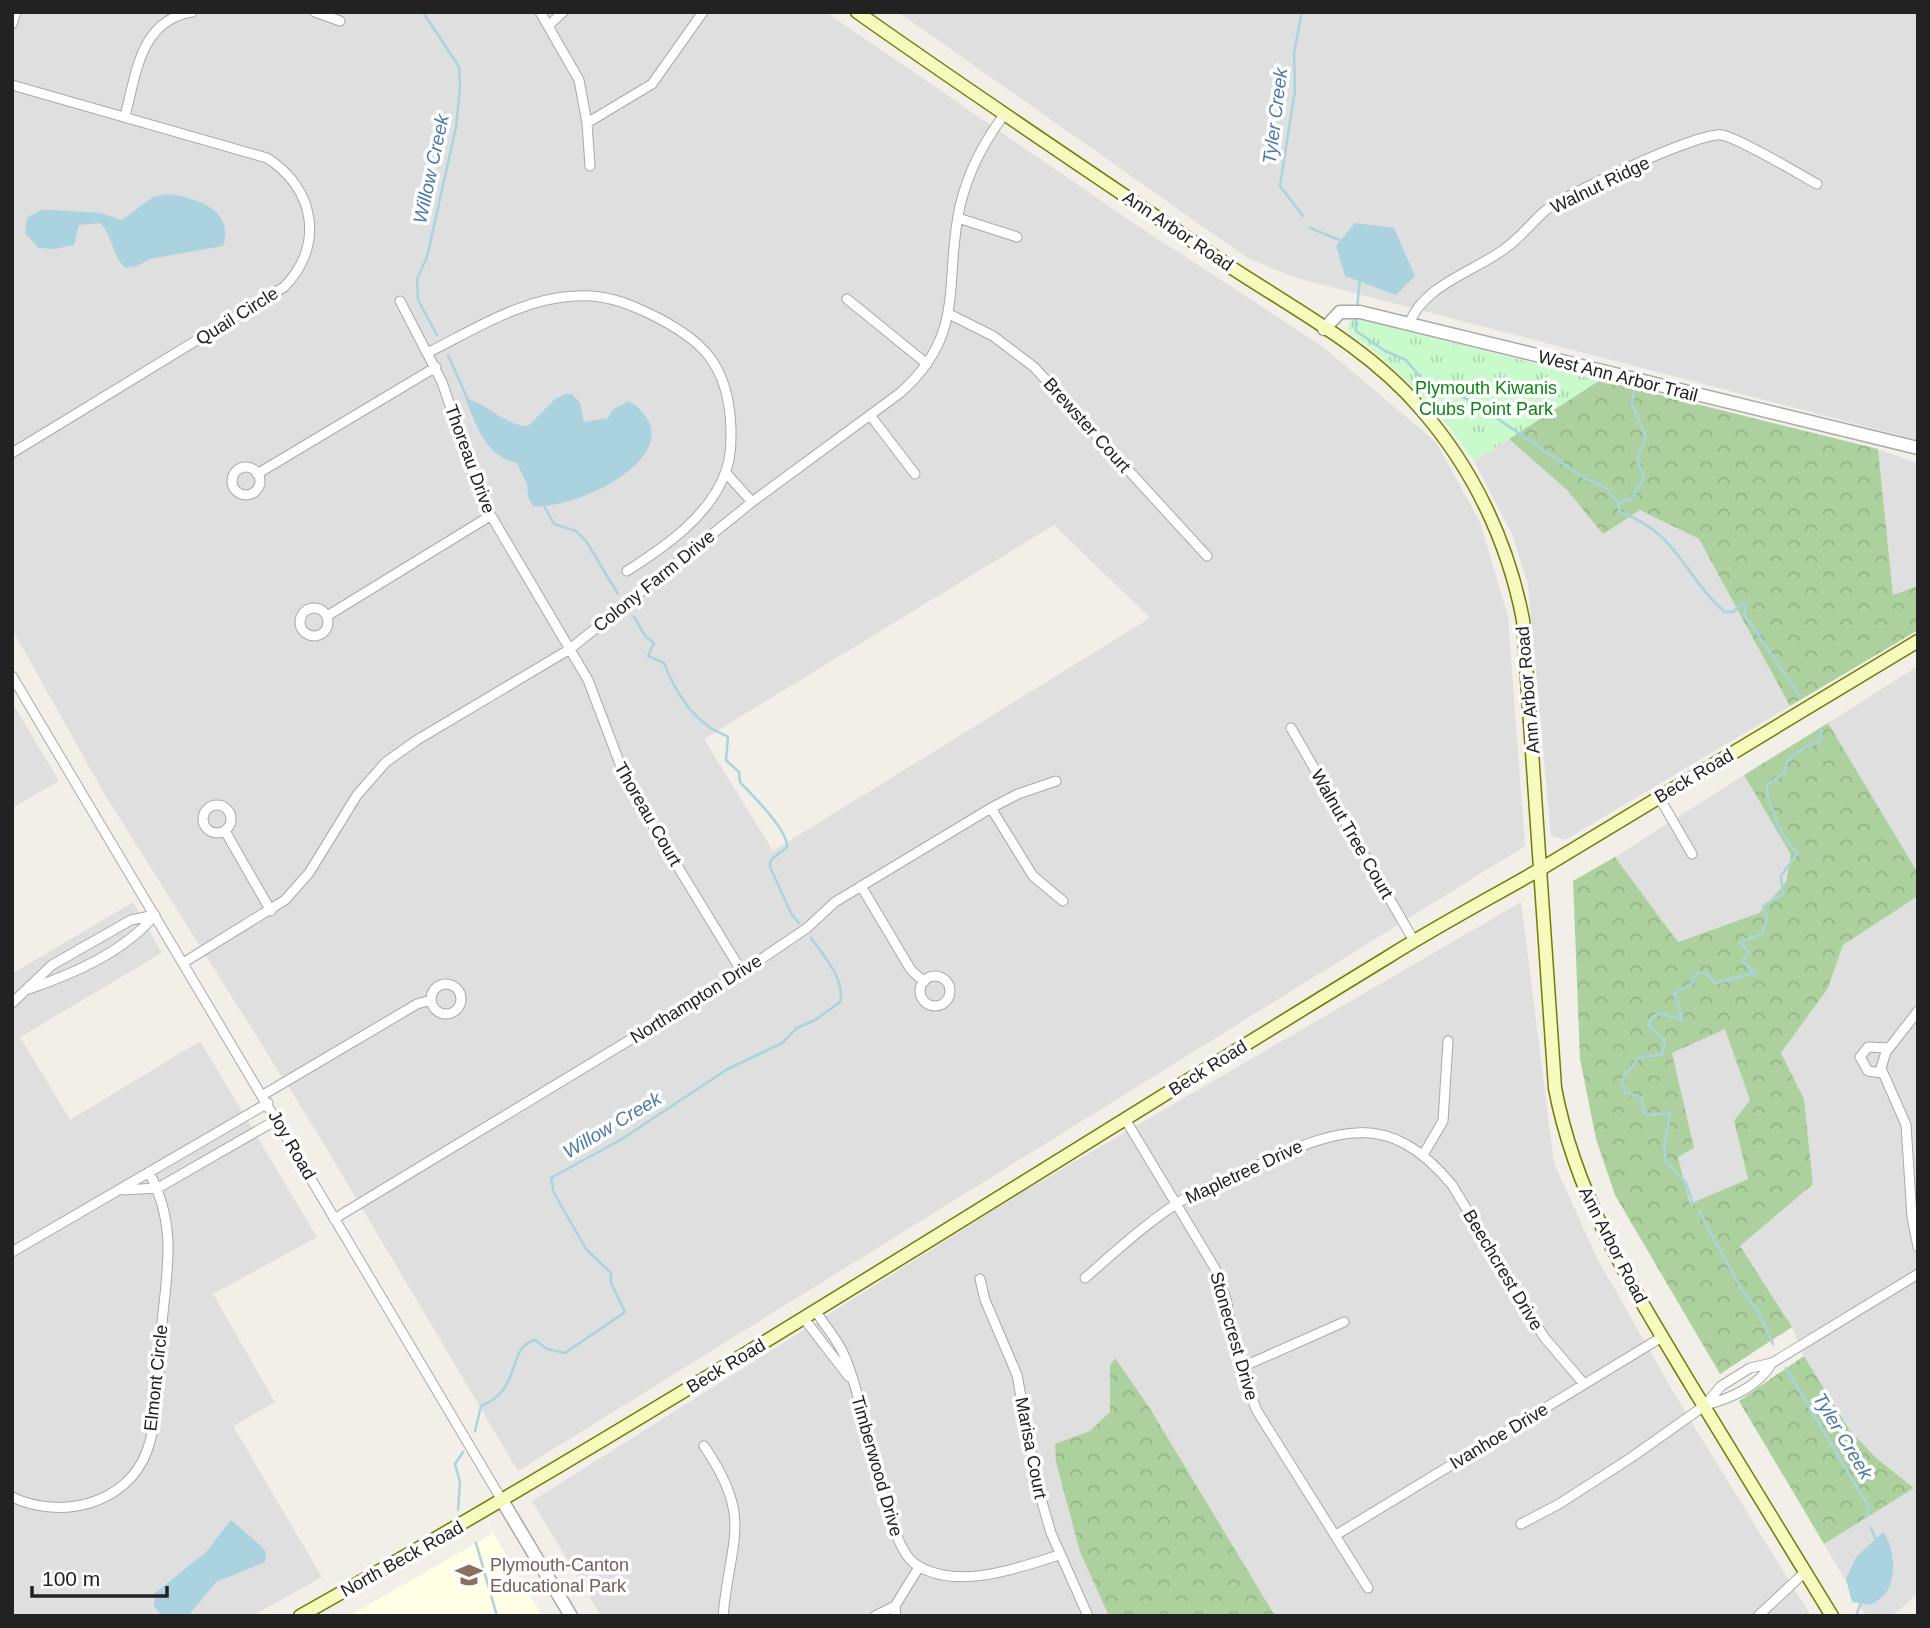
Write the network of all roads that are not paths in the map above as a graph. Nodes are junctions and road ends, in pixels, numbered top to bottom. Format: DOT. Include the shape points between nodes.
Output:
graph roads {
  1 [pos="16,12"];
  2 [pos="189,12"];
  3 [pos="315,12"];
  4 [pos="540,12"];
  5 [pos="562,12"];
  6 [pos="703,12"];
  7 [pos="857,12"];
  8 [pos="341,21"];
  9 [pos="12,24"];
  10 [pos="548,26"];
  11 [pos="12,85"];
  12 [pos="1004,115"];
  13 [pos="125,116"];
  14 [pos="587,123"];
  15 [pos="590,166"];
  16 [pos="1818,184"];
  17 [pos="958,218"];
  18 [pos="1017,237"];
  19 [pos="846,299"];
  20 [pos="400,301"];
  21 [pos="949,314"];
  22 [pos="1409,324"];
  23 [pos="1324,329"];
  24 [pos="429,352"];
  25 [pos="927,364"];
  26 [pos="436,367"];
  27 [pos="870,415"];
  28 [pos="1918,448"];
  29 [pos="12,453"];
  30 [pos="726,473"];
  31 [pos="257,474"];
  32 [pos="915,474"];
  33 [pos="752,502"];
  34 [pos="490,516"];
  35 [pos="1206,556"];
  36 [pos="627,571"];
  37 [pos="327,616"];
  38 [pos="1918,641"];
  39 [pos="570,649"];
  40 [pos="12,676"];
  41 [pos="1291,728"];
  42 [pos="1056,781"];
  43 [pos="1659,797"];
  44 [pos="991,808"];
  45 [pos="225,831"];
  46 [pos="1692,854"];
  47 [pos="1541,869"];
  48 [pos="861,886"];
  49 [pos="1063,901"];
  50 [pos="271,911"];
  51 [pos="155,915"];
  52 [pos="1414,941"];
  53 [pos="183,963"];
  54 [pos="742,972"];
  55 [pos="923,982"];
  56 [pos="27,990"];
  57 [pos="431,1000"];
  58 [pos="12,1003"];
  59 [pos="1918,1011"];
  60 [pos="1448,1041"];
  61 [pos="1889,1048"];
  62 [pos="1881,1073"];
  63 [pos="265,1099"];
  64 [pos="278,1119"];
  65 [pos="1125,1119"];
  66 [pos="217,1133"];
  67 [pos="227,1149"];
  68 [pos="183,1153"];
  69 [pos="1423,1155"];
  70 [pos="192,1169"];
  71 [pos="149,1172"];
  72 [pos="158,1188"];
  73 [pos="124,1190"];
  74 [pos="1914,1190"];
  75 [pos="1178,1203"];
  76 [pos="334,1219"];
  77 [pos="1918,1247"];
  78 [pos="12,1252"];
  79 [pos="1918,1275"];
  80 [pos="1085,1278"];
  81 [pos="980,1279"];
  82 [pos="817,1312"];
  83 [pos="805,1320"];
  84 [pos="1344,1322"];
  85 [pos="1662,1337"];
  86 [pos="1772,1363"];
  87 [pos="1240,1368"];
  88 [pos="852,1381"];
  89 [pos="1584,1384"];
  90 [pos="1704,1406"];
  91 [pos="704,1446"];
  92 [pos="12,1497"];
  93 [pos="503,1502"];
  94 [pos="1521,1524"];
  95 [pos="1336,1535"];
  96 [pos="1059,1555"];
  97 [pos="919,1567"];
  98 [pos="1805,1572"];
  99 [pos="1368,1588"];
  100 [pos="895,1611"];
  101 [pos="300,1616"];
  102 [pos="571,1616"];
  103 [pos="723,1616"];
  104 [pos="875,1616"];
  105 [pos="1088,1616"];
  106 [pos="1758,1616"];
  107 [pos="1832,1616"];
  1 -- 9 [label="street"];
  2 -- 13 [label="street" via="165,22 149,38"];
  3 -- 8 [label="street"];
  4 -- 10 [label="street"];
  5 -- 10 [label="street"];
  6 -- 14 [label="street" via="652,84"];
  7 -- 12 [label="main road, Ann Arbor Road"];
  10 -- 14 [label="street" via="579,80"];
  11 -- 13 [label="street, Quail Circle"];
  12 -- 17 [label="street, Colony Farm Drive" via="972,167"];
  12 -- 23 [label="main road, Ann Arbor Road"];
  13 -- 29 [label="street, Quail Circle" via="254,152 279,166 297,184 307,205 311,228 306,255 292,279 273,296"];
  14 -- 15 [label="street"];
  16 -- 22 [label="street, Walnut Ridge" via="1723,135 1697,141 1605,178 1548,209 1508,247 1433,293 1416,308"];
  17 -- 18 [label="street"];
  17 -- 21 [label="street, Colony Farm Drive"];
  19 -- 25 [label="street"];
  20 -- 24 [label="street, Thoreau Drive"];
  21 -- 25 [label="street, Colony Farm Drive"];
  21 -- 35 [label="street, Brewster Court" via="993,336 1034,367"];
  22 -- 23 [label="street, West Ann Arbor Trail" via="1340,312"];
  22 -- 28 [label="street, West Ann Arbor Trail"];
  23 -- 47 [label="main road, Ann Arbor Road" via="1373,363 1419,406 1462,464 1494,525 1523,620"];
  24 -- 26 [label="street, Thoreau Drive"];
  24 -- 30 [label="street" via="503,314 557,298 593,296 628,304 686,332 716,365 731,417"];
  25 -- 27 [label="street, Colony Farm Drive" via="906,388"];
  26 -- 31 [label="street"];
  26 -- 34 [label="street, Thoreau Drive"];
  27 -- 32 [label="street"];
  27 -- 33 [label="street, Colony Farm Drive"];
  30 -- 33 [label="street"];
  30 -- 36 [label="street" via="684,530"];
  33 -- 39 [label="street, Colony Farm Drive"];
  34 -- 37 [label="street"];
  34 -- 39 [label="street, Thoreau Drive"];
  38 -- 43 [label="main road, Beck Road"];
  39 -- 50 [label="street, Colony Farm Drive" via="386,762 357,795 309,873"];
  39 -- 54 [label="street, Thoreau Court" via="596,696 628,785"];
  40 -- 51 [label="street, Joy Road"];
  41 -- 52 [label="street, Walnut Tree Court"];
  42 -- 44 [label="street, Northampton Drive"];
  43 -- 46 [label="street"];
  43 -- 47 [label="main road, Beck Road"];
  44 -- 48 [label="street, Northampton Drive"];
  44 -- 49 [label="street" via="1032,876"];
  45 -- 50 [label="street"];
  47 -- 52 [label="main road, Beck Road"];
  47 -- 85 [label="main road, Ann Arbor Road" via="1555,1088 1564,1129 1598,1223"];
  48 -- 54 [label="street, Northampton Drive"];
  48 -- 55 [label="street" via="911,970"];
  50 -- 53 [label="street, Colony Farm Drive"];
  51 -- 53 [label="street, Joy Road"];
  51 -- 56 [label="street" via="140,933 93,961"];
  51 -- 56 [label="street" via="131,920 52,965"];
  52 -- 65 [label="main road, Beck Road"];
  53 -- 63 [label="street, Joy Road"];
  54 -- 76 [label="street, Northampton Drive"];
  56 -- 58 [label="street"];
  57 -- 63 [label="street" via="417,1004"];
  59 -- 61 [label="street"];
  60 -- 69 [label="street" via="1443,1121"];
  61 -- 62 [label="street"];
  61 -- 62 [label="street" via="1868,1047 1860,1057 1868,1071"];
  62 -- 74 [label="street" via="1906,1125"];
  63 -- 64 [label="street, Joy Road"];
  63 -- 66 [label="street"];
  64 -- 67 [label="street"];
  64 -- 76 [label="street, Joy Road"];
  65 -- 75 [label="street, Stonecrest Drive"];
  65 -- 82 [label="main road, Beck Road"];
  66 -- 67 [label="street"];
  66 -- 68 [label="street"];
  67 -- 70 [label="street"];
  68 -- 70 [label="street"];
  68 -- 71 [label="street"];
  69 -- 75 [label="street, Mapletree Drive" via="1378,1135 1333,1134"];
  69 -- 89 [label="street, Beechcrest Drive" via="1452,1185 1544,1337"];
  70 -- 72 [label="street"];
  71 -- 72 [label="street, Elmont Circle"];
  71 -- 73 [label="street"];
  72 -- 73 [label="street"];
  72 -- 92 [label="street, Elmont Circle" via="169,1230 147,1453 121,1486 90,1503 56,1509"];
  73 -- 78 [label="street"];
  74 -- 77 [label="street"];
  75 -- 80 [label="street, Mapletree Drive"];
  75 -- 87 [label="street, Stonecrest Drive" via="1220,1280"];
  76 -- 93 [label="street, Joy Road"];
  79 -- 86 [label="street"];
  81 -- 96 [label="street, Marisa Court" via="1017,1375 1037,1485"];
  82 -- 83 [label="main road, Beck Road"];
  82 -- 88 [label="street, Timberwood Drive" via="843,1352"];
  83 -- 88 [label="street, Timberwood Drive"];
  83 -- 93 [label="main road, Beck Road"];
  84 -- 87 [label="street"];
  85 -- 89 [label="street, Ivanhoe Drive"];
  85 -- 90 [label="main road, Ann Arbor Road"];
  86 -- 90 [label="street" via="1757,1381 1729,1399"];
  86 -- 90 [label="street" via="1750,1368 1721,1386"];
  87 -- 95 [label="street, Stonecrest Drive" via="1266,1427"];
  88 -- 97 [label="street, Timberwood Drive" via="897,1541"];
  89 -- 95 [label="street, Ivanhoe Drive"];
  90 -- 94 [label="street" via="1599,1479"];
  90 -- 98 [label="main road, Ann Arbor Road"];
  91 -- 103 [label="street" via="723,1473 736,1511 737,1533"];
  93 -- 101 [label="main road, North Beck Road"];
  93 -- 102 [label="street, Joy Road"];
  95 -- 99 [label="street, Stonecrest Drive"];
  96 -- 97 [label="street" via="984,1575 954,1575"];
  96 -- 105 [label="street, Marisa Court"];
  97 -- 100 [label="street"];
  98 -- 106 [label="street"];
  98 -- 107 [label="main road, Ann Arbor Road"];
  100 -- 104 [label="street"];
}
